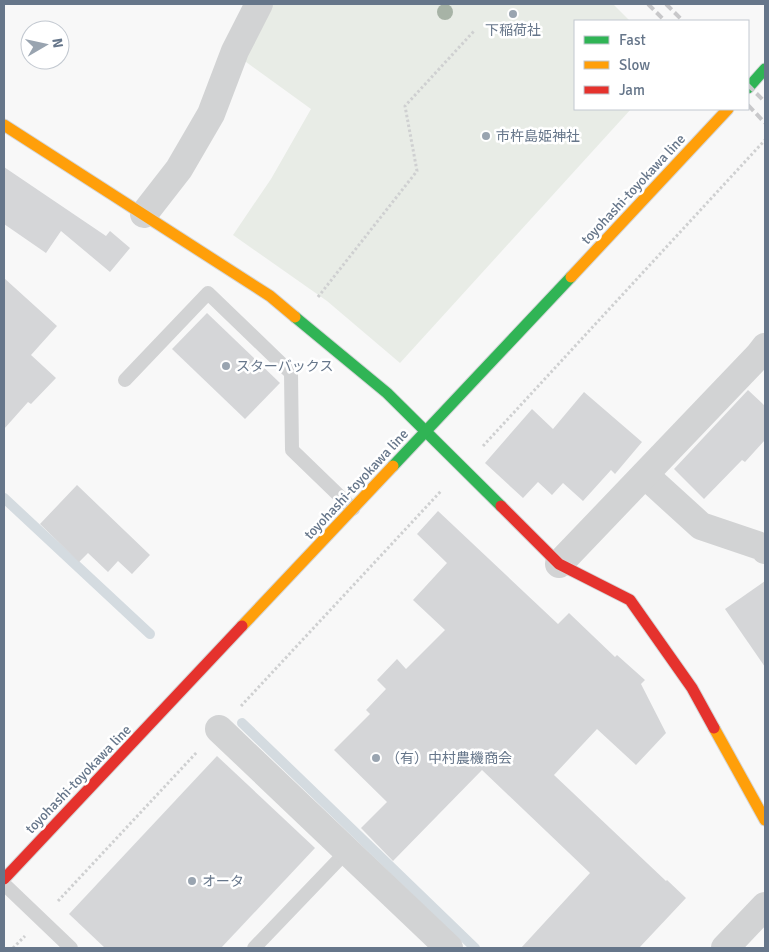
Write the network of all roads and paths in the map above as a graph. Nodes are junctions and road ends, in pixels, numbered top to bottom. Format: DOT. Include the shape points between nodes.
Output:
graph roads {
  1 [pos="259,4"];
  2 [pos="475,30"];
  3 [pos="765,69"];
  4 [pos="749,87"];
  5 [pos="727,110"];
  6 [pos="4,125"];
  7 [pos="765,140"];
  8 [pos="144,214"];
  9 [pos="314,303"];
  10 [pos="765,347"];
  11 [pos="125,380"];
  12 [pos="427,431"];
  13 [pos="477,452"];
  14 [pos="645,475"];
  15 [pos="354,509"];
  16 [pos="765,550"];
  17 [pos="559,564"];
  18 [pos="219,729"];
  19 [pos="765,820"];
  20 [pos="347,851"];
  21 [pos="4,879"];
  22 [pos="4,884"];
  23 [pos="765,906"];
  24 [pos="71,948"];
  25 [pos="254,948"];
  26 [pos="449,948"];
  27 [pos="725,948"];
  1 -- 8 [label="street" via="211,114 179,169"];
  2 -- 9 [label="path" via="405,106 417,171"];
  3 -- 4 [label="main road"];
  5 -- 12 [label="main road, toyohashi-toyokawa line"];
  6 -- 8 [label="main road"];
  7 -- 13 [label="path"];
  8 -- 12 [label="main road" via="270,296 387,393"];
  10 -- 14 [label="street"];
  11 -- 15 [label="lane" via="208,293 291,373 292,450"];
  12 -- 15 [label="main road, toyohashi-toyokawa line"];
  12 -- 17 [label="main road"];
  14 -- 16 [label="street" via="701,526"];
  14 -- 17 [label="street"];
  15 -- 21 [label="main road, toyohashi-toyokawa line"];
  17 -- 19 [label="main road" via="630,600 692,688"];
  18 -- 20 [label="street"];
  20 -- 25 [label="lane"];
  20 -- 26 [label="street"];
  22 -- 24 [label="lane"];
  23 -- 27 [label="street"];
}
